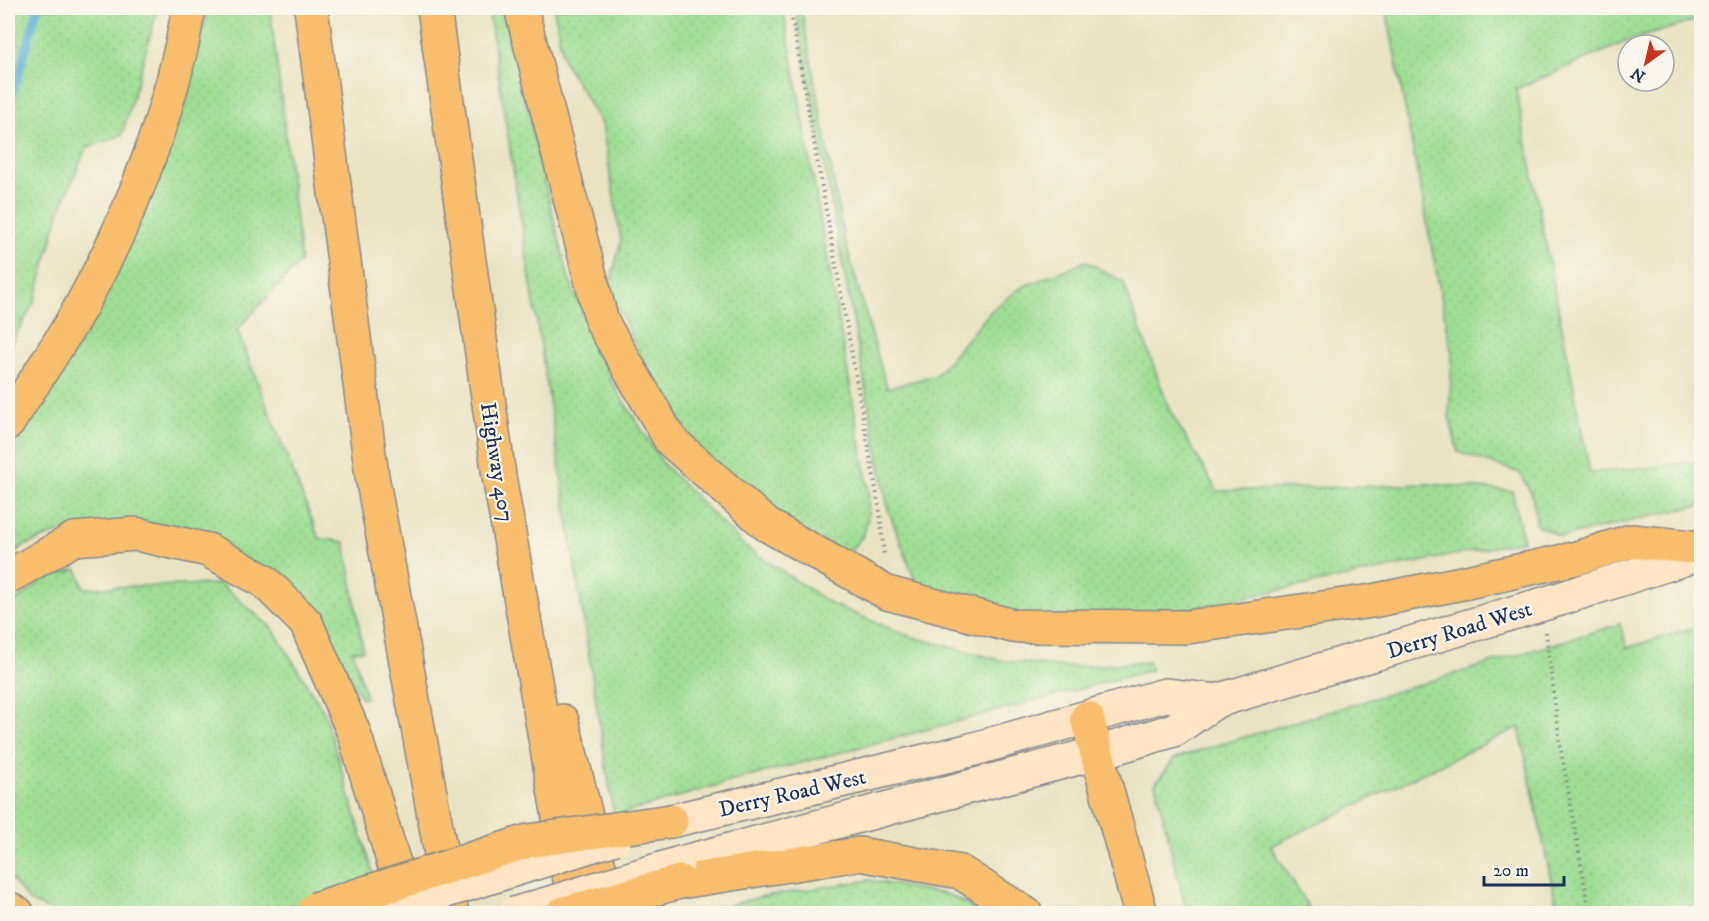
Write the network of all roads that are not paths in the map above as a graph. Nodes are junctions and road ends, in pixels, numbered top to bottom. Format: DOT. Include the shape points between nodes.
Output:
graph roads {
  1 [pos="189,8"];
  2 [pos="311,8"];
  3 [pos="434,8"];
  4 [pos="521,8"];
  5 [pos="8,423"];
  6 [pos="499,476"];
  7 [pos="1701,548"];
  8 [pos="1701,553"];
  9 [pos="8,577"];
  10 [pos="1216,701"];
  11 [pos="1087,718"];
  12 [pos="1097,753"];
  13 [pos="671,821"];
  14 [pos="679,873"];
  15 [pos="8,908"];
  16 [pos="307,911"];
  17 [pos="18,914"];
  18 [pos="373,914"];
  19 [pos="409,914"];
  20 [pos="452,914"];
  21 [pos="514,914"];
  22 [pos="562,914"];
  23 [pos="576,914"];
  24 [pos="611,914"];
  25 [pos="1026,914"];
  26 [pos="1141,914"];
  1 -- 5 [label="highway" via="164,112 126,216 87,296"];
  2 -- 20 [label="highway" via="372,476"];
  3 -- 6 [label="highway, Highway 407"];
  4 -- 7 [label="highway" via="602,322 671,441 766,525 886,593 1013,626 1188,627 1372,601 1577,558 1631,541"];
  6 -- 23 [label="highway, Highway 407"];
  6 -- 24 [label="highway"];
  8 -- 10 [label="main road, Derry Road West"];
  9 -- 19 [label="highway" via="74,539 136,534 208,550 264,581 306,623 354,733"];
  10 -- 11 [label="main road, Derry Road West" via="1165,695"];
  10 -- 12 [label="main road, Derry Road West" via="1174,730"];
  11 -- 12 [label="highway"];
  11 -- 13 [label="main road, Derry Road West" via="967,751"];
  12 -- 14 [label="main road, Derry Road West"];
  12 -- 26 [label="highway"];
  13 -- 16 [label="highway, bridge" via="528,841"];
  13 -- 18 [label="main road, Derry Road West, bridge"];
  14 -- 21 [label="main road, Derry Road West, bridge"];
  14 -- 22 [label="highway, bridge"];
  14 -- 25 [label="highway" via="859,854 960,872"];
  15 -- 17 [label="highway"];
}
